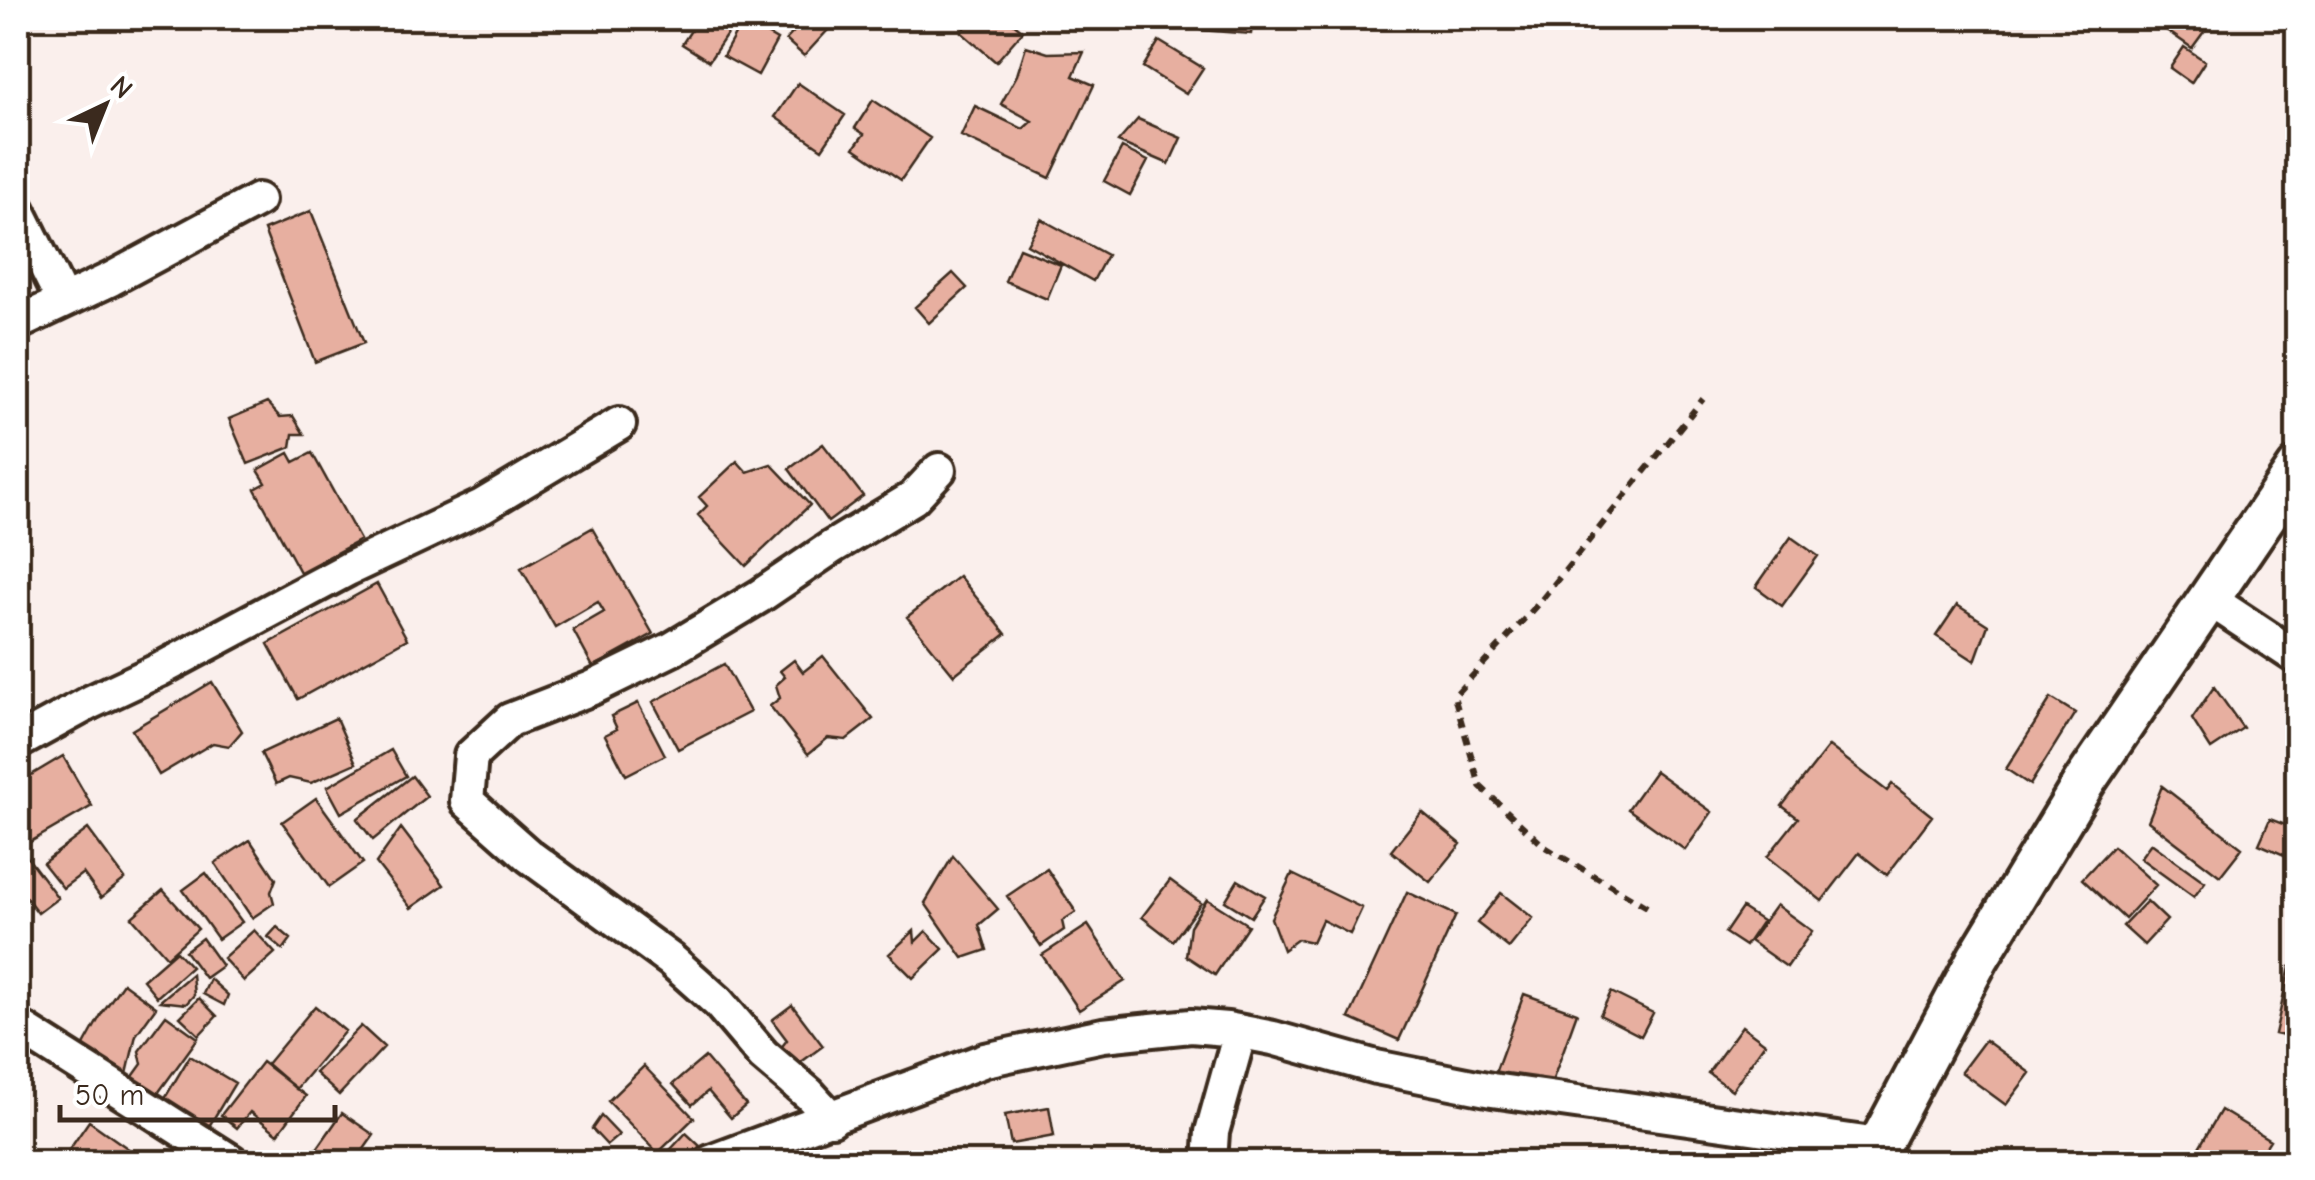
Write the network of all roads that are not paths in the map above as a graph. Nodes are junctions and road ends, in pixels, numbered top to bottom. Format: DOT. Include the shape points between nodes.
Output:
graph roads {
  1 [pos="258,200"];
  2 [pos="18,210"];
  3 [pos="63,301"];
  4 [pos="18,324"];
  5 [pos="620,424"];
  6 [pos="2298,468"];
  7 [pos="939,470"];
  8 [pos="2209,599"];
  9 [pos="2298,658"];
  10 [pos="18,742"];
  11 [pos="18,1026"];
  12 [pos="1240,1032"];
  13 [pos="832,1119"];
  14 [pos="1875,1154"];
  15 [pos="232,1162"];
  16 [pos="711,1162"];
  17 [pos="1210,1162"];
  1 -- 3 [label="street"];
  2 -- 3 [label="street"];
  3 -- 4 [label="street"];
  5 -- 10 [label="street" via="482,506"];
  6 -- 8 [label="street"];
  7 -- 13 [label="street" via="913,498 760,596 672,649 510,720 471,756 467,802 528,856 671,960"];
  8 -- 9 [label="street"];
  8 -- 14 [label="street" via="2085,780 1978,958"];
  11 -- 15 [label="street"];
  12 -- 13 [label="street" via="1190,1026 1086,1038 985,1060"];
  12 -- 14 [label="street" via="1492,1090"];
  12 -- 17 [label="street"];
  13 -- 16 [label="street"];
}
